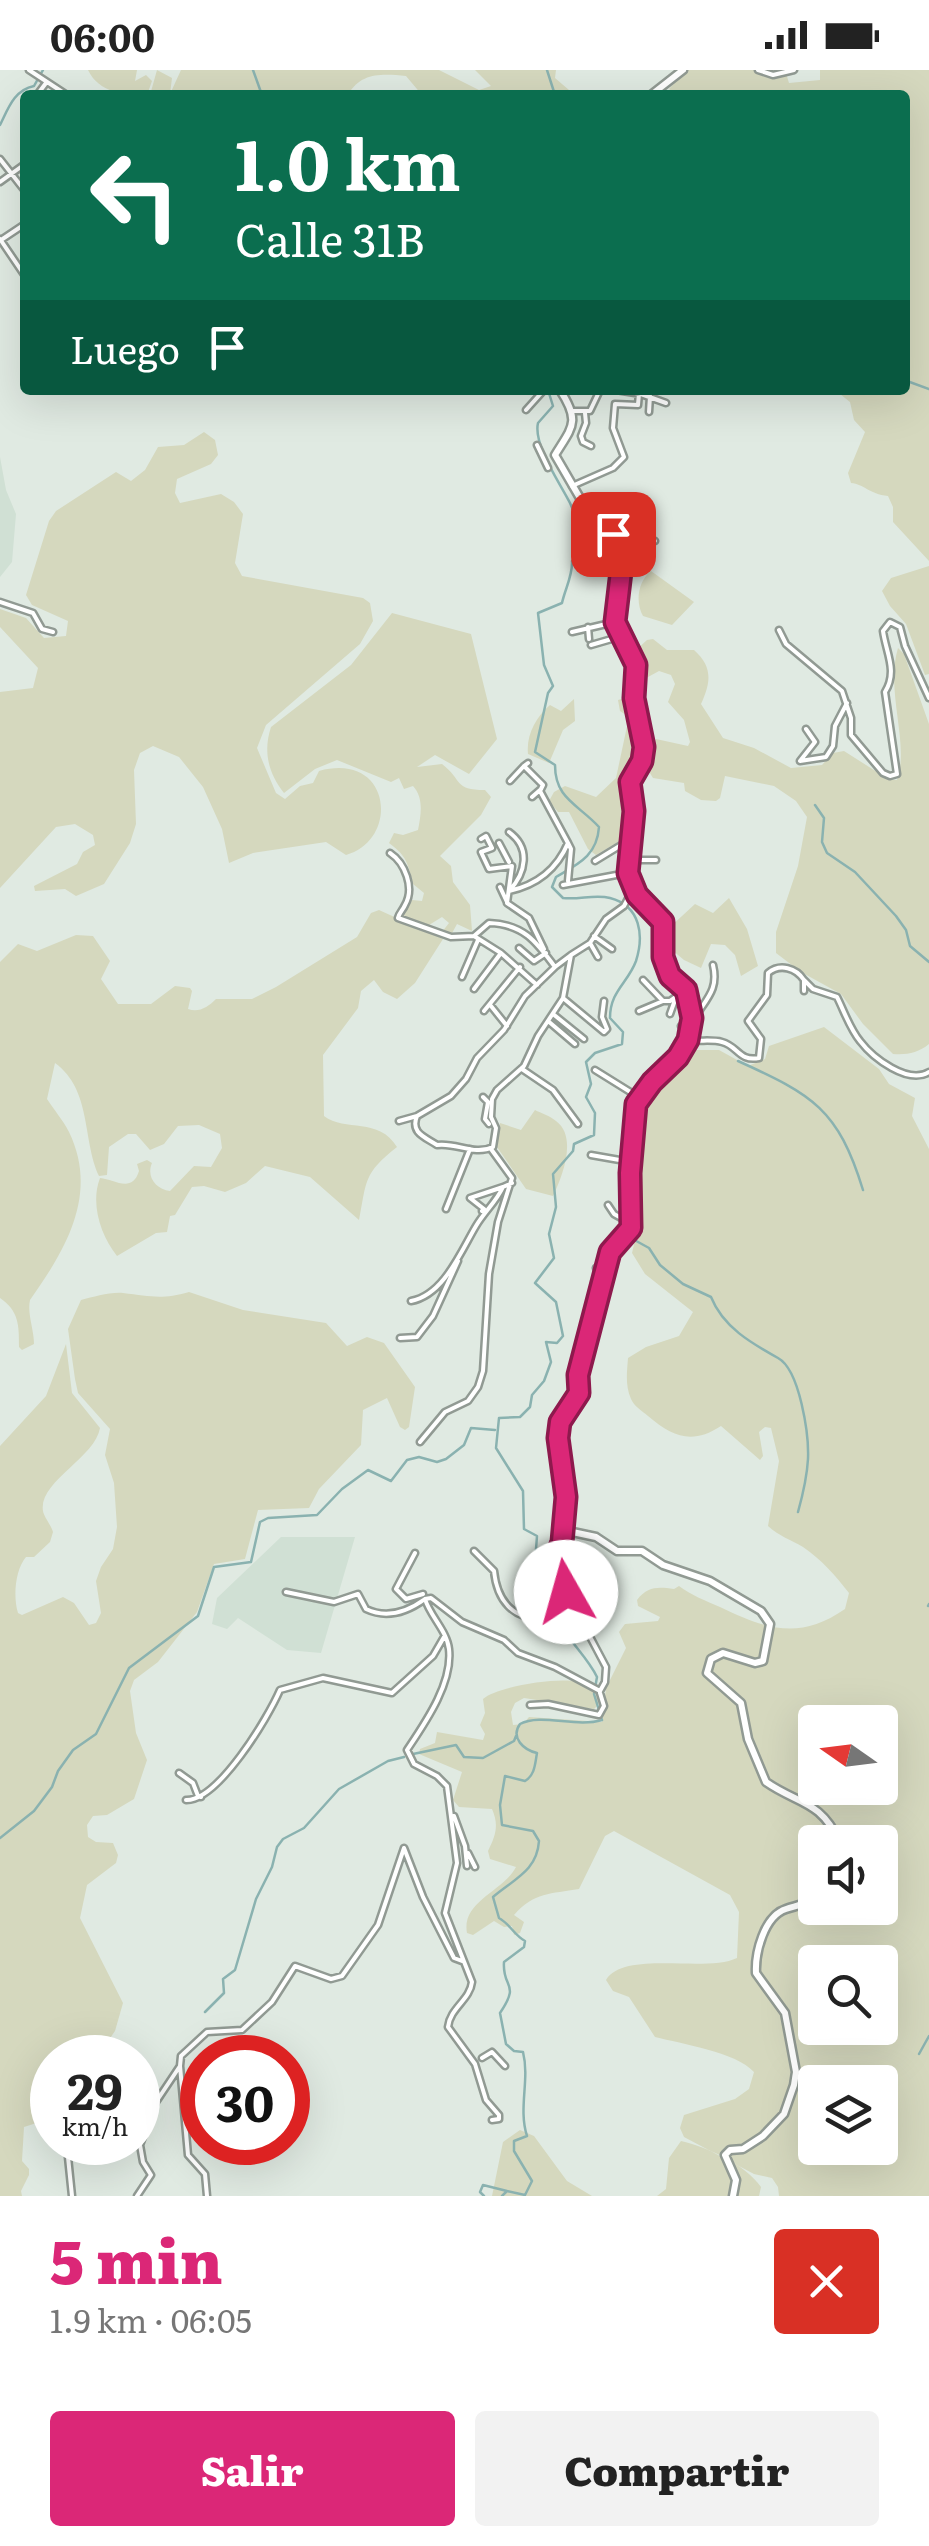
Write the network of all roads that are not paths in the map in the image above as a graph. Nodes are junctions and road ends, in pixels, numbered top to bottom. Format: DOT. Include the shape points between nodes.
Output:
graph roads {
  1 [pos="29,70"];
  2 [pos="683,70"];
  3 [pos="758,70"];
  4 [pos="794,70"];
  5 [pos="43,79"];
  6 [pos="40,90"];
  7 [pos="60,90"];
  8 [pos="657,90"];
  9 [pos="0,159"];
  10 [pos="20,168"];
  11 [pos="12,174"];
  12 [pos="0,182"];
  13 [pos="20,184"];
  14 [pos="1,243"];
  15 [pos="20,269"];
  16 [pos="535,395"];
  17 [pos="540,395"];
  18 [pos="562,395"];
  19 [pos="598,395"];
  20 [pos="639,395"];
  21 [pos="646,395"];
  22 [pos="650,396"];
  23 [pos="528,398"];
  24 [pos="666,402"];
  25 [pos="526,410"];
  26 [pos="585,412"];
  27 [pos="649,412"];
  28 [pos="572,415"];
  29 [pos="584,427"];
  30 [pos="537,445"];
  31 [pos="591,446"];
  32 [pos="551,458"];
  33 [pos="548,468"];
  34 [pos="572,486"];
  35 [pos="656,542"];
  36 [pos="619,543"];
  37 [pos="0,602"];
  38 [pos="615,622"];
  39 [pos="588,628"];
  40 [pos="779,630"];
  41 [pos="52,632"];
  42 [pos="572,632"];
  43 [pos="622,636"];
  44 [pos="929,698"];
  45 [pos="847,703"];
  46 [pos="806,729"];
  47 [pos="510,781"];
  48 [pos="540,790"];
  49 [pos="532,797"];
  50 [pos="509,832"];
  51 [pos="481,839"];
  52 [pos="631,839"];
  53 [pos="499,842"];
  54 [pos="568,843"];
  55 [pos="492,848"];
  56 [pos="390,853"];
  57 [pos="497,857"];
  58 [pos="628,860"];
  59 [pos="656,860"];
  60 [pos="595,861"];
  61 [pos="512,866"];
  62 [pos="628,873"];
  63 [pos="500,887"];
  64 [pos="633,890"];
  65 [pos="509,891"];
  66 [pos="507,902"];
  67 [pos="594,936"];
  68 [pos="476,938"];
  69 [pos="590,943"];
  70 [pos="519,948"];
  71 [pos="612,948"];
  72 [pos="545,951"];
  73 [pos="502,952"];
  74 [pos="571,955"];
  75 [pos="598,957"];
  76 [pos="712,965"];
  77 [pos="555,967"];
  78 [pos="520,968"];
  79 [pos="462,977"];
  80 [pos="643,980"];
  81 [pos="804,980"];
  82 [pos="536,985"];
  83 [pos="474,988"];
  84 [pos="686,990"];
  85 [pos="804,991"];
  86 [pos="677,997"];
  87 [pos="563,998"];
  88 [pos="604,1000"];
  89 [pos="664,1001"];
  90 [pos="491,1005"];
  91 [pos="484,1010"];
  92 [pos="638,1010"];
  93 [pos="553,1014"];
  94 [pos="670,1014"];
  95 [pos="548,1021"];
  96 [pos="691,1024"];
  97 [pos="507,1026"];
  98 [pos="584,1039"];
  99 [pos="688,1040"];
  100 [pos="576,1044"];
  101 [pos="522,1069"];
  102 [pos="595,1070"];
  103 [pos="929,1072"];
  104 [pos="483,1097"];
  105 [pos="640,1098"];
  106 [pos="417,1116"];
  107 [pos="400,1121"];
  108 [pos="489,1124"];
  109 [pos="578,1124"];
  110 [pos="491,1149"];
  111 [pos="470,1150"];
  112 [pos="591,1154"];
  113 [pos="631,1162"];
  114 [pos="512,1183"];
  115 [pos="503,1187"];
  116 [pos="608,1205"];
  117 [pos="446,1210"];
  118 [pos="482,1211"];
  119 [pos="632,1224"];
  120 [pos="458,1259"];
  121 [pos="607,1262"];
  122 [pos="596,1268"];
  123 [pos="411,1301"];
  124 [pos="400,1338"];
  125 [pos="420,1442"];
  126 [pos="563,1530"];
  127 [pos="474,1551"];
  128 [pos="416,1553"];
  129 [pos="286,1592"];
  130 [pos="424,1597"];
  131 [pos="574,1604"];
  132 [pos="444,1637"];
  133 [pos="597,1690"];
  134 [pos="530,1705"];
  135 [pos="179,1773"];
  136 [pos="202,1796"];
  137 [pos="186,1800"];
  138 [pos="452,1812"];
  139 [pos="827,1825"];
  140 [pos="465,1846"];
  141 [pos="456,1850"];
  142 [pos="461,1858"];
  143 [pos="467,1866"];
  144 [pos="475,1867"];
  145 [pos="798,1907"];
  146 [pos="470,1957"];
  147 [pos="461,1958"];
  148 [pos="203,2035"];
  149 [pos="482,2058"];
  150 [pos="180,2066"];
  151 [pos="505,2066"];
  152 [pos="492,2120"];
  153 [pos="69,2165"];
  154 [pos="196,2165"];
  155 [pos="72,2196"];
  156 [pos="138,2196"];
  157 [pos="207,2196"];
  158 [pos="733,2196"];
  1 -- 5 [label="street"];
  2 -- 8 [label="street"];
  3 -- 4 [label="street" via="773,76"];
  5 -- 6 [label="street"];
  5 -- 7 [label="street"];
  9 -- 11 [label="street"];
  10 -- 11 [label="street"];
  11 -- 12 [label="street"];
  11 -- 13 [label="street"];
  14 -- 15 [label="street"];
  16 -- 23 [label="street"];
  17 -- 25 [label="street"];
  18 -- 28 [label="street"];
  19 -- 26 [label="street"];
  20 -- 34 [label="street" via="638,405 615,404 613,428 624,457"];
  21 -- 22 [label="street"];
  22 -- 24 [label="street"];
  22 -- 27 [label="street"];
  26 -- 28 [label="street"];
  26 -- 29 [label="street"];
  28 -- 29 [label="street"];
  28 -- 32 [label="street" via="569,436"];
  29 -- 31 [label="street" via="582,441"];
  30 -- 32 [label="street"];
  32 -- 33 [label="street"];
  32 -- 34 [label="street"];
  34 -- 36 [label="street"];
  35 -- 36 [label="street"];
  36 -- 38 [label="street"];
  37 -- 41 [label="street" via="28,610"];
  38 -- 39 [label="street"];
  38 -- 43 [label="street"];
  39 -- 42 [label="street"];
  39 -- 43 [label="street" via="590,642"];
  40 -- 45 [label="street"];
  43 -- 52 [label="street" via="636,665 634,698 644,747 630,782"];
  44 -- 45 [label="street" via="900,627 890,622 884,631 891,670 885,692 894,777 883,773 852,734"];
  45 -- 46 [label="street" via="826,757 800,761 815,742"];
  47 -- 48 [label="street" via="526,764 543,785"];
  48 -- 49 [label="street"];
  48 -- 54 [label="street"];
  50 -- 65 [label="street" via="526,858"];
  51 -- 55 [label="street" via="486,836"];
  52 -- 58 [label="street"];
  52 -- 60 [label="street"];
  53 -- 61 [label="street"];
  54 -- 62 [label="street" via="566,884"];
  54 -- 65 [label="street" via="557,864 530,887"];
  55 -- 57 [label="street"];
  55 -- 61 [label="street" via="479,853 491,871"];
  56 -- 68 [label="street" via="407,874 408,900 398,918 451,937"];
  58 -- 59 [label="street"];
  58 -- 62 [label="street"];
  61 -- 65 [label="street"];
  62 -- 64 [label="street"];
  63 -- 66 [label="street"];
  64 -- 67 [label="street"];
  64 -- 84 [label="street" via="663,922 663,957 670,976"];
  65 -- 66 [label="street"];
  66 -- 72 [label="street" via="529,918"];
  67 -- 69 [label="street"];
  67 -- 71 [label="street"];
  68 -- 72 [label="street" via="489,923 513,926"];
  68 -- 73 [label="street"];
  68 -- 79 [label="street"];
  69 -- 74 [label="street"];
  69 -- 75 [label="street"];
  70 -- 72 [label="street" via="534,961"];
  72 -- 77 [label="street"];
  73 -- 78 [label="street"];
  73 -- 83 [label="street"];
  74 -- 77 [label="street"];
  74 -- 87 [label="street"];
  76 -- 96 [label="street" via="712,994"];
  77 -- 82 [label="street"];
  78 -- 82 [label="street"];
  78 -- 90 [label="street"];
  80 -- 89 [label="street"];
  81 -- 85 [label="street"];
  81 -- 99 [label="street" via="787,968 768,973 767,995 748,1021 761,1038 759,1058 741,1057 726,1042"];
  81 -- 103 [label="street" via="837,997 860,1041 881,1060 900,1072"];
  82 -- 97 [label="street"];
  84 -- 86 [label="street"];
  84 -- 96 [label="street"];
  86 -- 89 [label="street"];
  86 -- 94 [label="street"];
  87 -- 88 [label="street" via="604,1032"];
  87 -- 93 [label="street"];
  89 -- 92 [label="street"];
  90 -- 91 [label="street"];
  90 -- 97 [label="street"];
  93 -- 95 [label="street"];
  93 -- 98 [label="street"];
  95 -- 100 [label="street"];
  95 -- 101 [label="street"];
  96 -- 99 [label="street"];
  97 -- 106 [label="street" via="451,1096"];
  99 -- 105 [label="street"];
  101 -- 109 [label="street" via="552,1090"];
  101 -- 110 [label="street" via="492,1099"];
  102 -- 105 [label="street"];
  104 -- 108 [label="street"];
  105 -- 113 [label="street"];
  106 -- 107 [label="street"];
  106 -- 111 [label="street" via="419,1134 437,1145"];
  110 -- 111 [label="street"];
  110 -- 114 [label="street"];
  111 -- 117 [label="street"];
  112 -- 113 [label="street"];
  113 -- 119 [label="street"];
  114 -- 115 [label="street"];
  114 -- 125 [label="street" via="498,1222 478,1387 468,1401 444,1412"];
  115 -- 118 [label="street" via="470,1198"];
  115 -- 120 [label="street"];
  116 -- 119 [label="street"];
  119 -- 121 [label="street"];
  120 -- 123 [label="street" via="430,1292"];
  120 -- 124 [label="street" via="433,1316 417,1337"];
  121 -- 122 [label="street"];
  121 -- 126 [label="street" via="579,1393 560,1422"];
  126 -- 131 [label="street" via="552,1576"];
  126 -- 139 [label="street" via="596,1537 617,1552 642,1551 760,1611 770,1624 763,1661 724,1653 711,1659 707,1673 742,1704 766,1782 811,1805"];
  127 -- 131 [label="street" via="492,1568 504,1605 519,1614 543,1619 551,1628 564,1626 573,1619"];
  128 -- 130 [label="street" via="397,1591"];
  129 -- 130 [label="street" via="334,1602 354,1593 379,1614 408,1611"];
  130 -- 132 [label="street"];
  130 -- 133 [label="street"];
  131 -- 133 [label="street" via="606,1667"];
  132 -- 136 [label="street" via="392,1693 323,1678 280,1690 245,1753"];
  132 -- 138 [label="street" via="449,1648 440,1692 407,1755 443,1781"];
  133 -- 134 [label="street" via="600,1714"];
  135 -- 136 [label="street"];
  136 -- 137 [label="street"];
  138 -- 140 [label="street"];
  138 -- 141 [label="street"];
  140 -- 143 [label="street"];
  140 -- 144 [label="street"];
  141 -- 142 [label="street"];
  141 -- 147 [label="street" via="444,1913"];
  145 -- 158 [label="street" via="778,1913 766,1930 756,1972 785,2013 796,2072 791,2098 784,2114 748,2146 725,2156 736,2180"];
  146 -- 147 [label="street"];
  147 -- 148 [label="street" via="454,1958 404,1848 378,1925 342,1976 331,1979 296,1966 242,2030"];
  147 -- 152 [label="street" via="472,1986 448,2027 475,2064 486,2100 499,2115"];
  149 -- 151 [label="street" via="492,2052"];
  150 -- 156 [label="street" via="156,2102 140,2145 152,2174"];
  153 -- 155 [label="street"];
  154 -- 157 [label="street" via="205,2174"];
}
